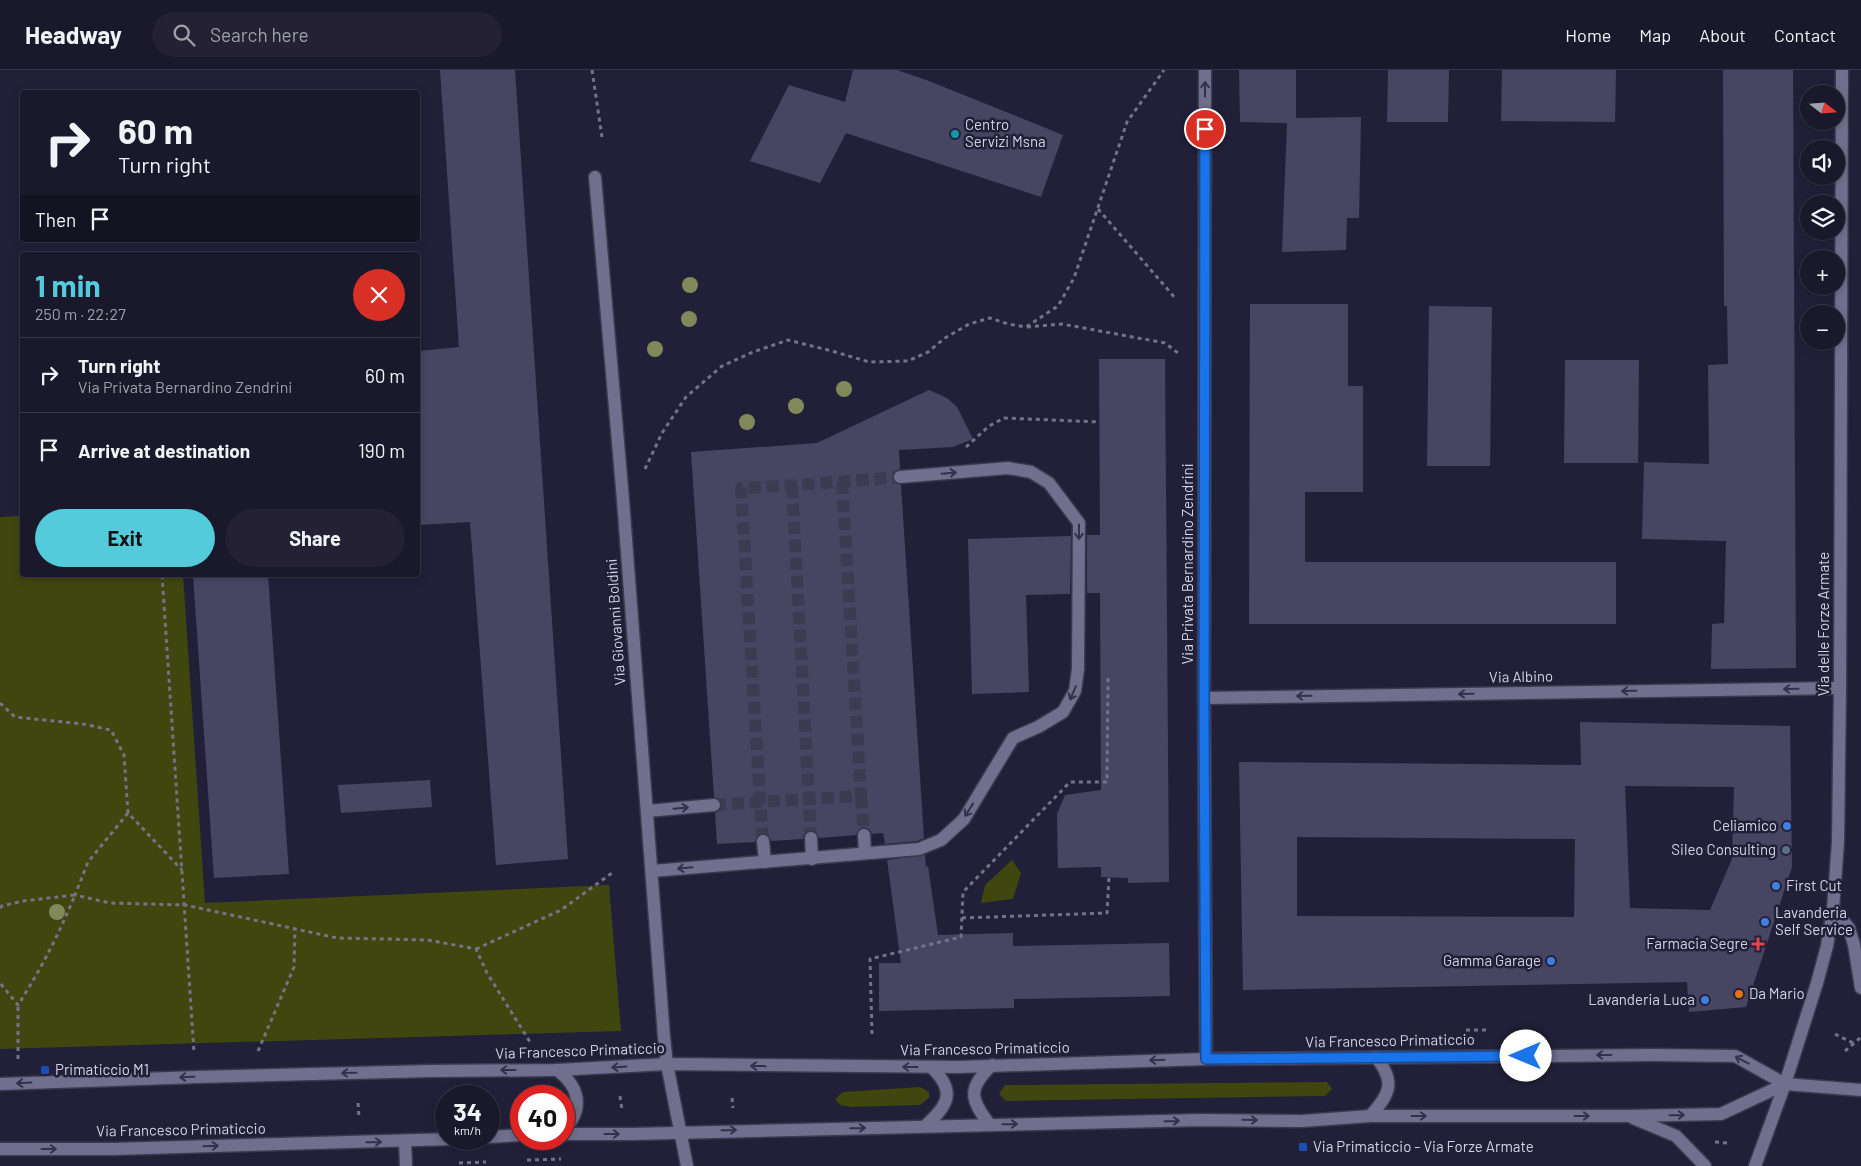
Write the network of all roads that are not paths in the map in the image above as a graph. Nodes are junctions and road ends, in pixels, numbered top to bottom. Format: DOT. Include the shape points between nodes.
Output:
graph roads {
  1 [pos="1205,70"];
  2 [pos="1842,70"];
  3 [pos="594,177"];
  4 [pos="900,476"];
  5 [pos="1840,688"];
  6 [pos="1204,698"];
  7 [pos="714,805"];
  8 [pos="647,811"];
  9 [pos="864,835"];
  10 [pos="811,838"];
  11 [pos="763,841"];
  12 [pos="866,852"];
  13 [pos="812,859"];
  14 [pos="765,862"];
  15 [pos="652,871"];
  16 [pos="1833,909"];
  17 [pos="1861,988"];
  18 [pos="1376,1057"];
  19 [pos="1206,1059"];
  20 [pos="667,1064"];
  21 [pos="992,1065"];
  22 [pos="931,1067"];
  23 [pos="557,1070"];
  24 [pos="0,1084"];
  25 [pos="1785,1084"];
  26 [pos="572,1085"];
  27 [pos="575,1089"];
  28 [pos="1861,1090"];
  29 [pos="575,1110"];
  30 [pos="1370,1116"];
  31 [pos="1628,1116"];
  32 [pos="990,1125"];
  33 [pos="924,1126"];
  34 [pos="680,1131"];
  35 [pos="575,1132"];
  36 [pos="435,1140"];
  37 [pos="405,1141"];
  38 [pos="0,1149"];
  39 [pos="406,1166"];
  40 [pos="687,1166"];
  41 [pos="1705,1166"];
  42 [pos="1756,1166"];
  6 -- 1 [label="street, Via Privata Bernardino Zendrini, one-way"];
  2 -- 5 [label="street, Via delle Forze Armate"];
  3 -- 8 [label="street, Via Giovanni Boldini"];
  4 -- 12 [label="street, one-way" via="1008,468 1031,472 1049,483 1079,523 1078,669 1075,691 1063,712 1013,738 964,819 941,840 920,849"];
  5 -- 6 [label="street, Via Albino, one-way"];
  5 -- 16 [label="street, Via delle Forze Armate" via="1838,842"];
  6 -- 19 [label="street, Via Privata Bernardino Zendrini"];
  8 -- 7 [label="street, one-way"];
  8 -- 15 [label="street, Via Giovanni Boldini"];
  9 -- 12 [label="street"];
  10 -- 13 [label="street"];
  11 -- 14 [label="street"];
  12 -- 13 [label="street"];
  13 -- 14 [label="street"];
  14 -- 15 [label="street, one-way"];
  15 -- 20 [label="street, Via Giovanni Boldini"];
  16 -- 17 [label="street" via="1849,928"];
  16 -- 25 [label="street, Via delle Forze Armate" via="1828,946"];
  18 -- 19 [label="street, Via Francesco Primaticcio"];
  25 -- 18 [label="street, Via Francesco Primaticcio, one-way" via="1735,1056"];
  18 -- 30 [label="street" via="1385,1068 1389,1086 1384,1100"];
  19 -- 21 [label="street, Via Francesco Primaticcio, one-way"];
  22 -- 20 [label="street, Via Francesco Primaticcio, one-way"];
  20 -- 23 [label="street, Via Francesco Primaticcio, one-way"];
  20 -- 34 [label="street, Via Giovanni Boldini"];
  21 -- 22 [label="street, Via Francesco Primaticcio"];
  21 -- 32 [label="street" via="980,1077 974,1102"];
  22 -- 33 [label="street" via="947,1087 947,1098 943,1108"];
  23 -- 24 [label="street, Via Francesco Primaticcio, one-way" via="414,1071"];
  23 -- 26 [label="street"];
  25 -- 28 [label="street"];
  31 -- 25 [label="street, one-way" via="1721,1114"];
  25 -- 42 [label="street, Via delle Forze Armate"];
  27 -- 29 [label="street"];
  30 -- 31 [label="street, one-way"];
  32 -- 30 [label="street, one-way" via="1302,1121"];
  31 -- 41 [label="street" via="1676,1136"];
  32 -- 33 [label="street"];
  34 -- 33 [label="street, one-way"];
  35 -- 34 [label="street, one-way"];
  34 -- 40 [label="street, Via Giovanni Boldini"];
  36 -- 37 [label="street, Via Francesco Primaticcio"];
  38 -- 37 [label="street, Via Francesco Primaticcio, one-way"];
  37 -- 39 [label="street"];
}
